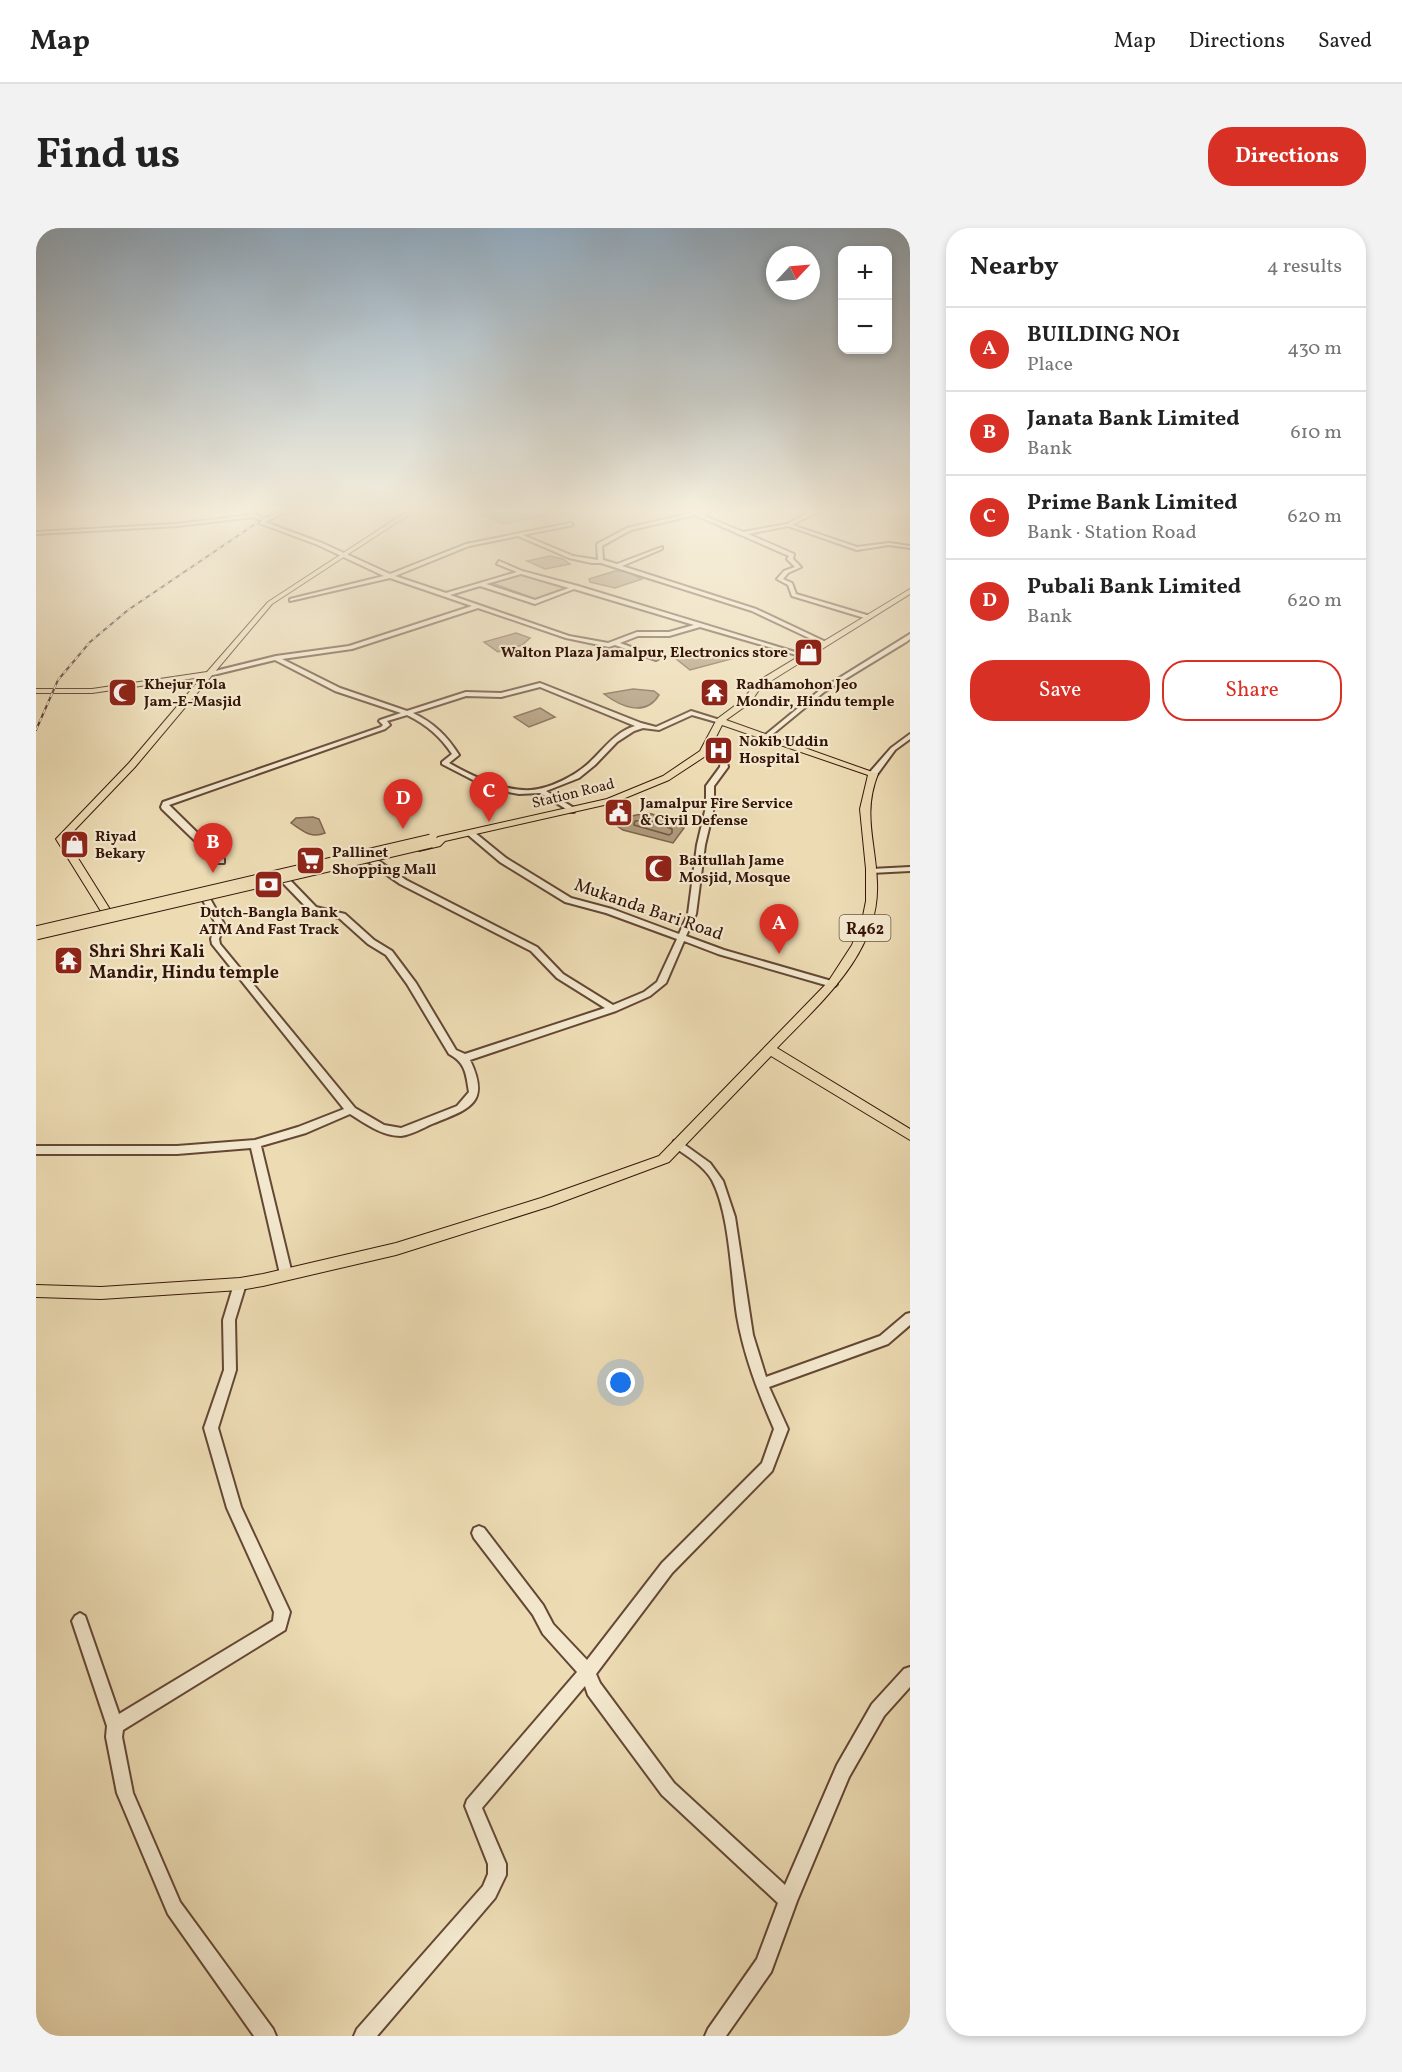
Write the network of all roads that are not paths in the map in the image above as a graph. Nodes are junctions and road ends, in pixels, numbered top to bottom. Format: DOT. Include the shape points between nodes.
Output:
graph roads {
  1 [pos="283,592"];
  2 [pos="323,592"];
  3 [pos="443,592"];
  4 [pos="453,592"];
  5 [pos="505,592"];
  6 [pos="561,592"];
  7 [pos="594,592"];
  8 [pos="699,592"];
  9 [pos="793,592"];
  10 [pos="448,594"];
  11 [pos="908,594"];
  12 [pos="292,600"];
  13 [pos="478,606"];
  14 [pos="868,617"];
  15 [pos="700,625"];
  16 [pos="910,636"];
  17 [pos="616,643"];
  18 [pos="824,643"];
  19 [pos="802,655"];
  20 [pos="276,658"];
  21 [pos="656,658"];
  22 [pos="209,674"];
  23 [pos="36,691"];
  24 [pos="405,712"];
  25 [pos="720,722"];
  26 [pos="642,726"];
  27 [pos="910,736"];
  28 [pos="766,737"];
  29 [pos="708,745"];
  30 [pos="873,774"];
  31 [pos="541,791"];
  32 [pos="571,810"];
  33 [pos="471,834"];
  34 [pos="431,841"];
  35 [pos="370,859"];
  36 [pos="221,861"];
  37 [pos="910,869"];
  38 [pos="871,871"];
  39 [pos="284,879"];
  40 [pos="205,897"];
  41 [pos="111,919"];
  42 [pos="36,935"];
  43 [pos="683,936"];
  44 [pos="831,984"];
  45 [pos="614,1009"];
  46 [pos="769,1049"];
  47 [pos="464,1059"];
  48 [pos="351,1110"];
  49 [pos="910,1135"];
  50 [pos="255,1144"];
  51 [pos="678,1144"];
  52 [pos="36,1150"];
  53 [pos="286,1274"];
  54 [pos="240,1284"];
  55 [pos="36,1291"];
  56 [pos="910,1318"];
  57 [pos="761,1384"];
  58 [pos="479,1533"];
  59 [pos="80,1621"];
  60 [pos="587,1672"];
  61 [pos="910,1675"];
  62 [pos="115,1726"];
  63 [pos="788,1900"];
  64 [pos="266,2036"];
  65 [pos="364,2036"];
  66 [pos="715,2036"];
  1 -- 22 [label="main road"];
  2 -- 12 [label="street"];
  3 -- 10 [label="street"];
  4 -- 10 [label="street"];
  5 -- 6 [label="street" via="535,602"];
  7 -- 15 [label="street"];
  8 -- 18 [label="street" via="754,610"];
  9 -- 14 [label="street"];
  10 -- 13 [label="street"];
  11 -- 14 [label="main road, Station Road"];
  13 -- 17 [label="street" via="568,637"];
  13 -- 20 [label="street" via="350,648"];
  14 -- 18 [label="main road, Station Road"];
  15 -- 17 [label="street" via="669,634 637,634"];
  15 -- 19 [label="street"];
  16 -- 28 [label="street" via="793,712"];
  17 -- 21 [label="street"];
  18 -- 19 [label="main road, Station Road"];
  19 -- 25 [label="main road, Station Road" via="758,685 747,701"];
  20 -- 22 [label="street"];
  20 -- 24 [label="street" via="348,693"];
  22 -- 23 [label="main road" via="92,691"];
  22 -- 41 [label="main road" via="132,765 61,839"];
  24 -- 26 [label="street" via="466,694 501,695 540,685"];
  24 -- 31 [label="street" via="434,725 456,755 444,763 454,770 505,788 532,794"];
  24 -- 36 [label="street" via="382,721 387,726 383,728 166,804"];
  25 -- 26 [label="street" via="691,713 657,729"];
  25 -- 28 [label="main road"];
  25 -- 29 [label="main road, Station Road"];
  26 -- 31 [label="street" via="608,745 576,776"];
  27 -- 30 [label="street" via="893,749"];
  28 -- 30 [label="main road"];
  29 -- 32 [label="main road, Station Road" via="704,753 657,782 610,801"];
  29 -- 43 [label="street" via="724,758 724,767 710,786 696,898"];
  30 -- 38 [label="main road, R462" via="864,799 865,848"];
  31 -- 32 [label="street"];
  32 -- 33 [label="main road, Station Road"];
  33 -- 35 [label="main road, Station Road"];
  33 -- 43 [label="street, Mukanda Bari Road" via="503,860 568,900"];
  34 -- 42 [label="highway, bridge"];
  35 -- 39 [label="main road, Station Road"];
  35 -- 45 [label="street" via="403,882 534,949 548,967"];
  37 -- 38 [label="street"];
  38 -- 44 [label="main road, R462" via="869,919 851,961"];
  39 -- 40 [label="main road, Station Road"];
  39 -- 47 [label="street" via="313,909 342,916 389,953 452,1052"];
  40 -- 41 [label="main road, Station Road"];
  40 -- 48 [label="street" via="220,924 216,944"];
  41 -- 42 [label="main road, Station Road"];
  43 -- 44 [label="street, Mukanda Bari Road" via="721,952"];
  43 -- 45 [label="street" via="660,983 647,994"];
  44 -- 46 [label="main road, R462"];
  45 -- 47 [label="street"];
  46 -- 49 [label="main road"];
  46 -- 51 [label="main road"];
  47 -- 48 [label="street" via="474,1092 461,1108 402,1132 381,1128"];
  48 -- 50 [label="street"];
  50 -- 52 [label="street" via="177,1150"];
  50 -- 53 [label="street"];
  51 -- 53 [label="main road" via="664,1159 546,1202 396,1249"];
  51 -- 57 [label="street" via="718,1180 730,1227 747,1334"];
  53 -- 54 [label="main road"];
  54 -- 55 [label="main road" via="101,1293"];
  54 -- 62 [label="street" via="229,1320 230,1370 211,1428 234,1508 282,1612 280,1625"];
  56 -- 57 [label="street" via="884,1340"];
  57 -- 60 [label="street" via="781,1429 767,1467 667,1568"];
  58 -- 60 [label="street" via="548,1629"];
  59 -- 62 [label="street"];
  60 -- 63 [label="street" via="594,1689 668,1789"];
  60 -- 65 [label="street" via="473,1806 497,1864 497,1875 489,1892"];
  61 -- 63 [label="street" via="878,1710 843,1770"];
  62 -- 64 [label="street" via="125,1793 174,1908"];
  63 -- 66 [label="street" via="764,1965"];
}
